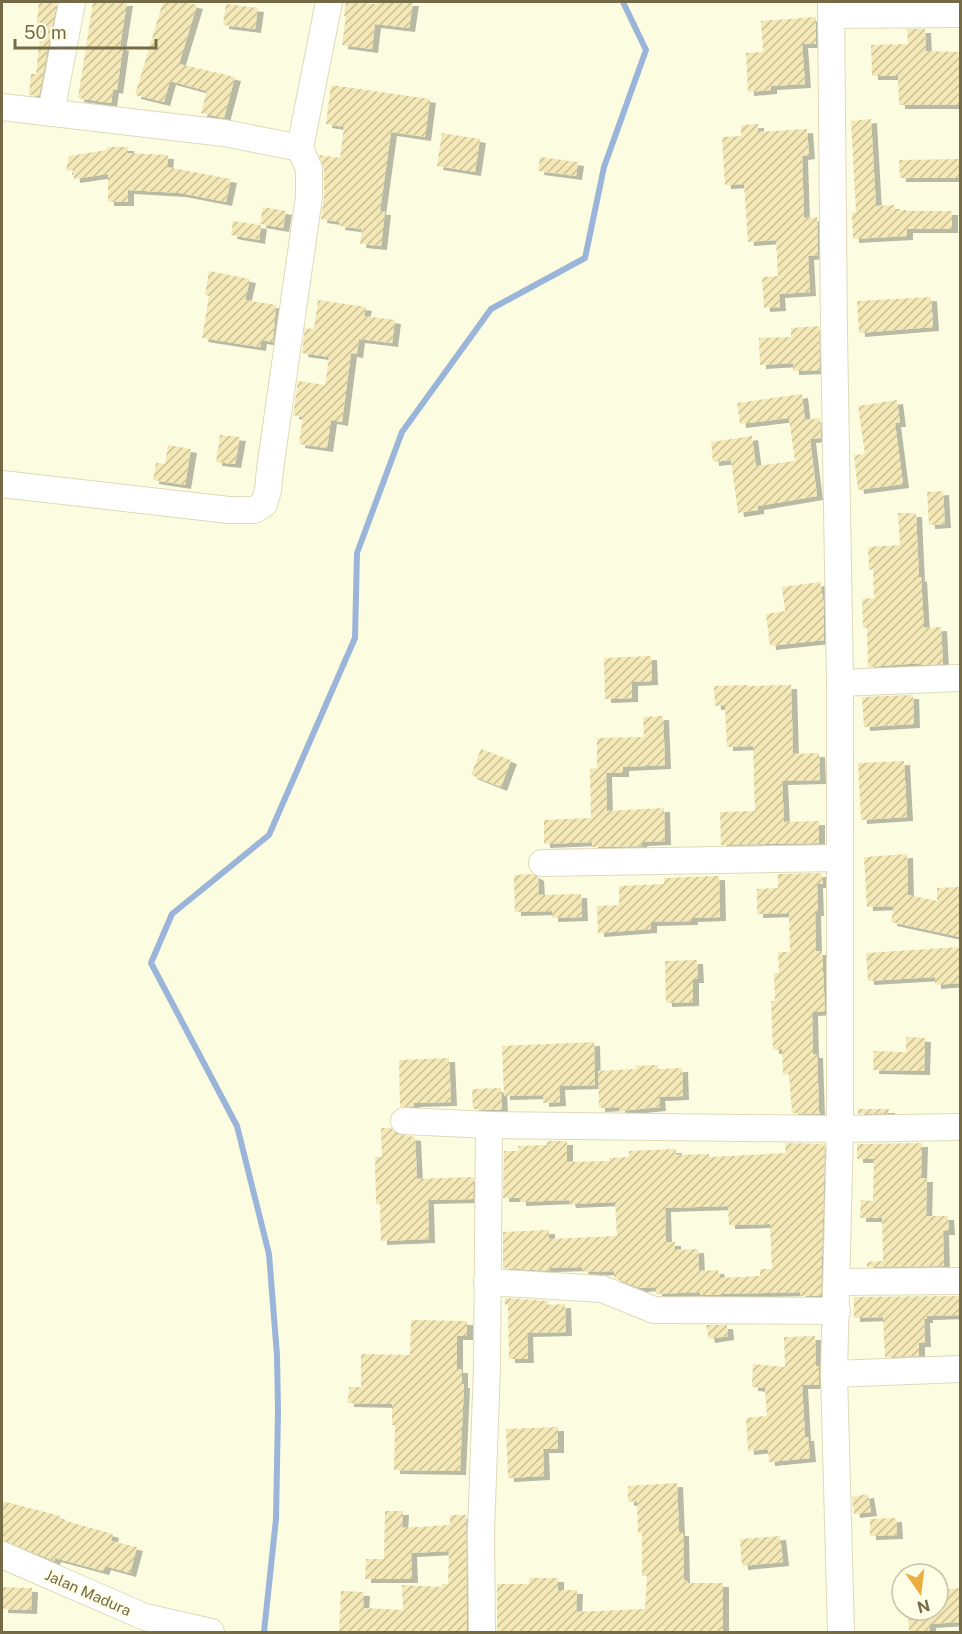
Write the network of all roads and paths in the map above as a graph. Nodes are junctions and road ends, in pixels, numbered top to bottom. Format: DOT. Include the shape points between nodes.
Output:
graph roads {
  1 [pos="72,2"];
  2 [pos="329,2"];
  3 [pos="831,8"];
  4 [pos="960,14"];
  5 [pos="2,107"];
  6 [pos="51,113"];
  7 [pos="300,148"];
  8 [pos="2,484"];
  9 [pos="960,678"];
  10 [pos="840,683"];
  11 [pos="839,858"];
  12 [pos="542,863"];
  13 [pos="404,1120"];
  14 [pos="489,1125"];
  15 [pos="960,1127"];
  16 [pos="840,1129"];
  17 [pos="960,1281"];
  18 [pos="487,1282"];
  19 [pos="837,1282"];
  20 [pos="837,1311"];
  21 [pos="960,1369"];
  22 [pos="834,1374"];
  23 [pos="2,1555"];
  24 [pos="211,1632"];
  25 [pos="482,1632"];
  26 [pos="841,1632"];
  1 -- 6 [label="street"];
  2 -- 7 [label="street"];
  3 -- 4 [label="street"];
  3 -- 10 [label="street"];
  5 -- 6 [label="street"];
  6 -- 7 [label="street" via="224,133"];
  7 -- 8 [label="street" via="309,170 309,197 264,504 254,510 229,510"];
  9 -- 10 [label="street"];
  10 -- 11 [label="street"];
  11 -- 12 [label="street"];
  11 -- 16 [label="street"];
  13 -- 14 [label="street"];
  14 -- 16 [label="street"];
  14 -- 18 [label="street"];
  15 -- 16 [label="street"];
  16 -- 19 [label="street"];
  17 -- 19 [label="street"];
  18 -- 20 [label="street" via="602,1289 654,1310"];
  18 -- 25 [label="street"];
  19 -- 20 [label="street"];
  20 -- 22 [label="street"];
  21 -- 22 [label="street"];
  22 -- 26 [label="street"];
  23 -- 24 [label="street, Jalan Madura" via="145,1617"];
}
